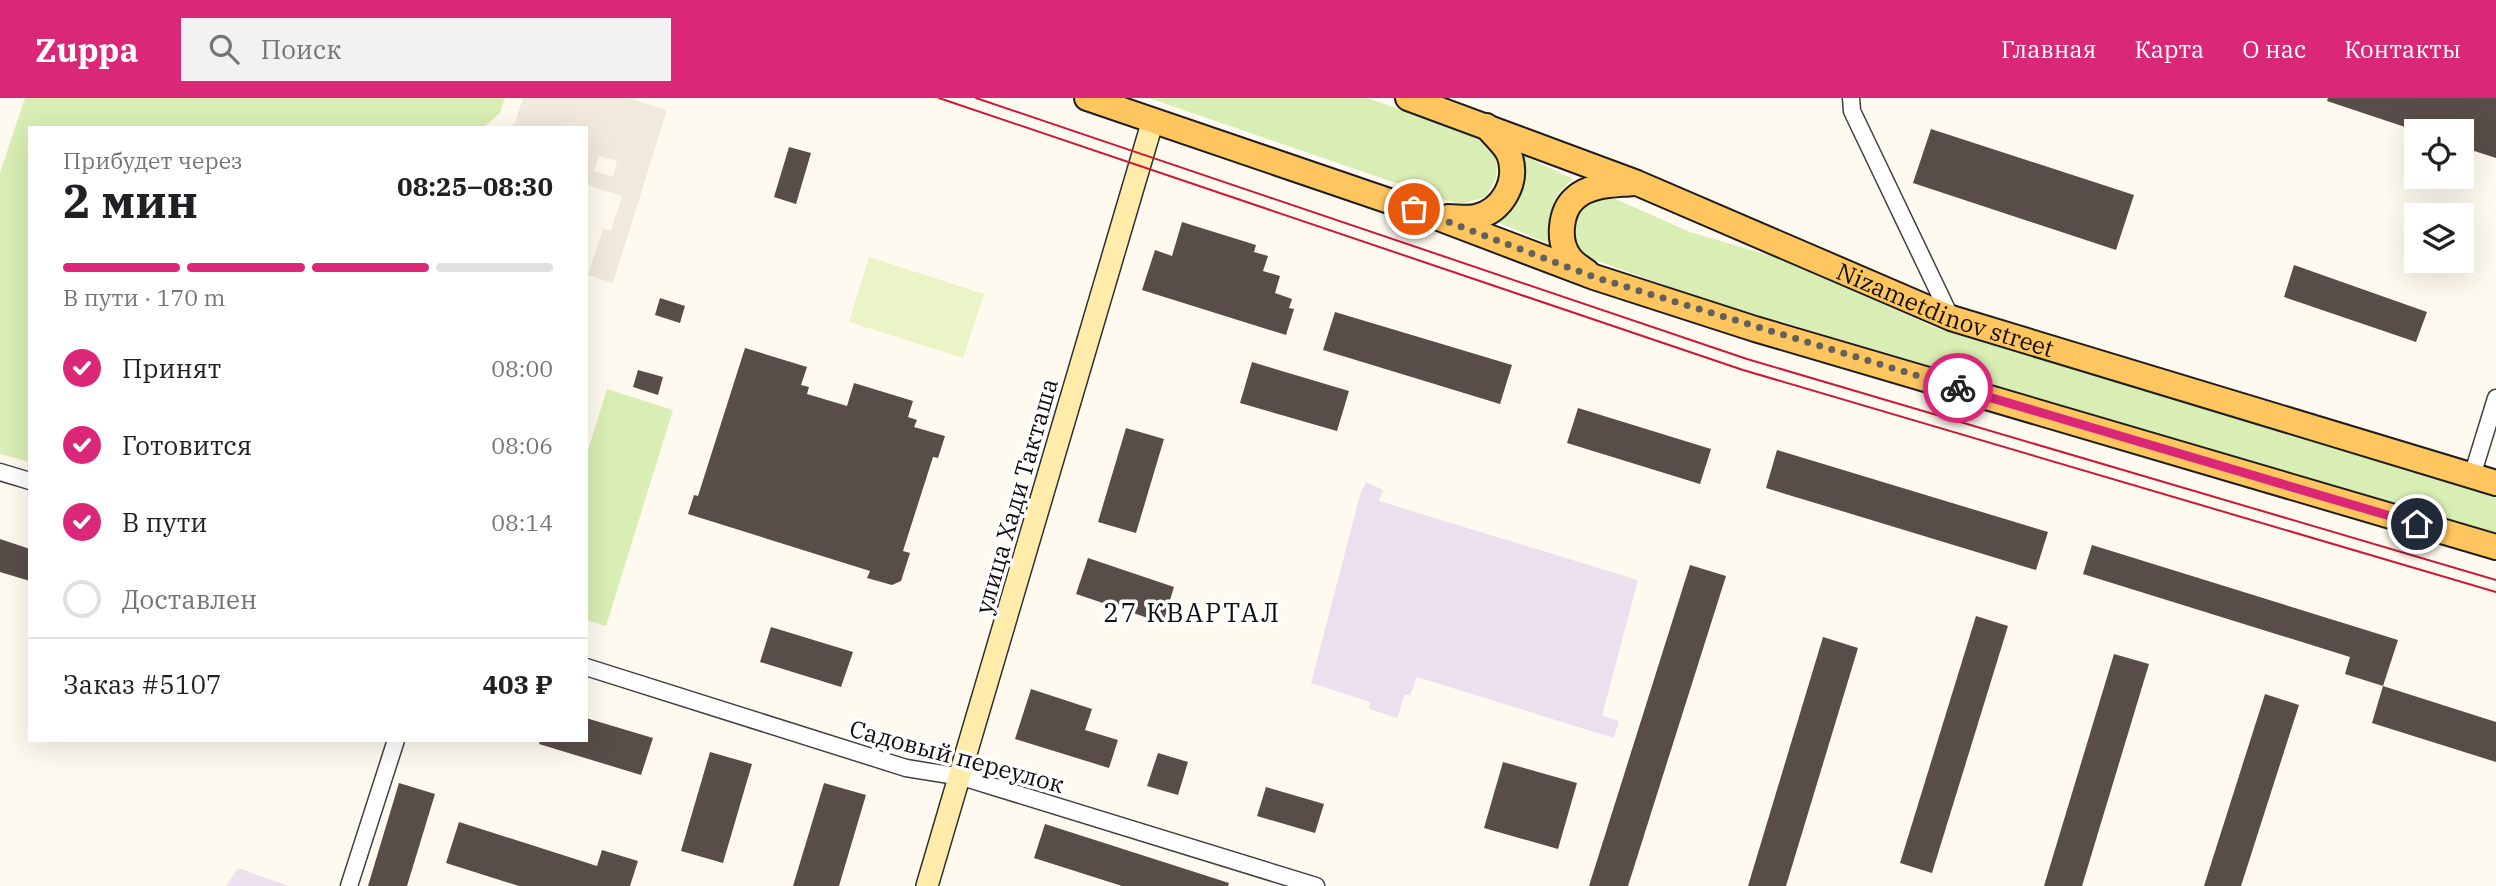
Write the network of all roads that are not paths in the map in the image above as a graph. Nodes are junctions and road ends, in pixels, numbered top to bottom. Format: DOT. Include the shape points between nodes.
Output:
graph roads {
  1 [pos="1087,98"];
  2 [pos="1408,98"];
  3 [pos="1851,98"];
  4 [pos="1153,120"];
  5 [pos="1484,124"];
  6 [pos="1637,183"];
  7 [pos="1436,217"];
  8 [pos="1594,277"];
  9 [pos="1951,318"];
  10 [pos="2496,398"];
  11 [pos="0,472"];
  12 [pos="2472,476"];
  13 [pos="28,480"];
  14 [pos="2496,483"];
  15 [pos="2496,547"];
  16 [pos="588,668"];
  17 [pos="395,742"];
  18 [pos="961,777"];
  19 [pos="349,886"];
  20 [pos="927,886"];
  21 [pos="1316,886"];
  1 -- 4 [label="main road"];
  2 -- 5 [label="main road, Nizametdinov street"];
  3 -- 9 [label="street" via="1852,111"];
  4 -- 7 [label="main road"];
  4 -- 18 [label="main road, улица Хади Такташа"];
  5 -- 6 [label="main road, Nizametdinov street"];
  5 -- 7 [label="main road" via="1510,155 1507,195 1494,209 1475,218"];
  6 -- 8 [label="main road" via="1597,186 1576,197 1563,214 1562,236 1569,257"];
  6 -- 9 [label="main road, Nizametdinov street"];
  7 -- 8 [label="main road"];
  8 -- 15 [label="main road" via="1755,329"];
  9 -- 12 [label="main road, Nizametdinov street"];
  10 -- 12 [label="street"];
  11 -- 13 [label="street"];
  12 -- 14 [label="main road, Nizametdinov street"];
  16 -- 18 [label="street, Садовый переулок" via="906,768"];
  17 -- 19 [label="street"];
  18 -- 20 [label="main road, улица Хади Такташа"];
  18 -- 21 [label="street, Садовый переулок"];
}
